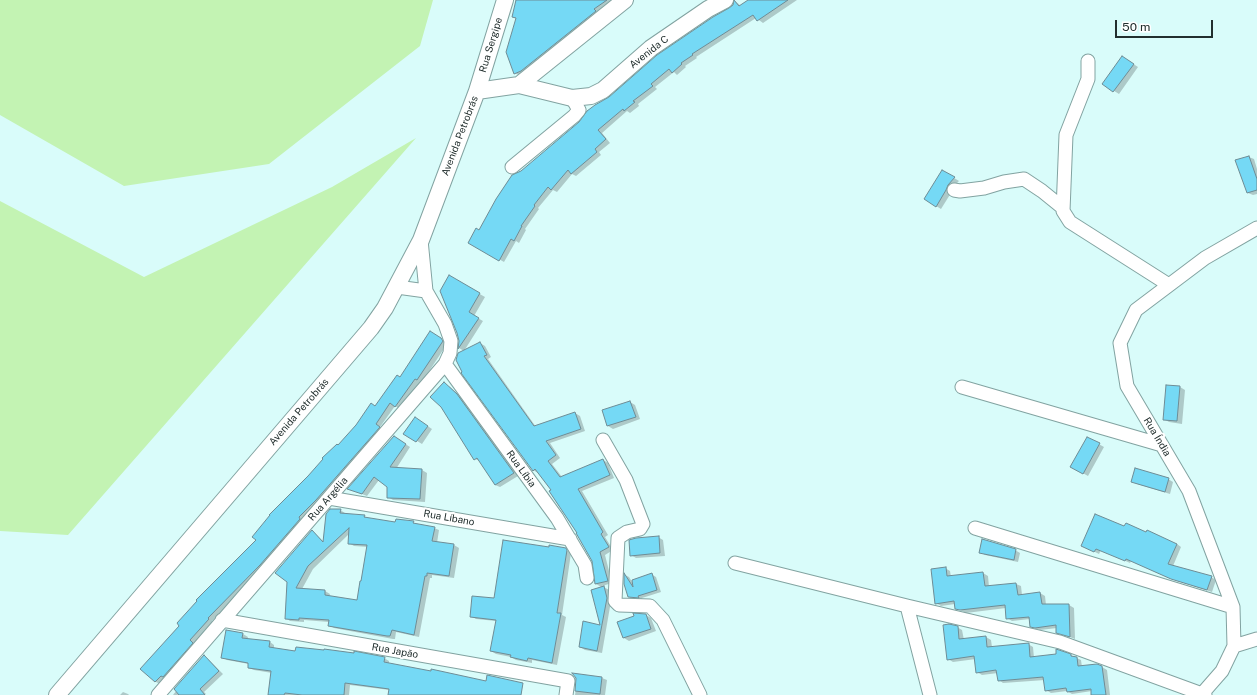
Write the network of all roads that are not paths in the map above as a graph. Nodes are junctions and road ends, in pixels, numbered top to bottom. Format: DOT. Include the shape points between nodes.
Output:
graph roads {
  1 [pos="505,0"];
  2 [pos="625,0"];
  3 [pos="725,0"];
  4 [pos="1088,61"];
  5 [pos="519,85"];
  6 [pos="477,91"];
  7 [pos="572,98"];
  8 [pos="512,167"];
  9 [pos="954,190"];
  10 [pos="1063,208"];
  11 [pos="1257,228"];
  12 [pos="421,240"];
  13 [pos="1169,285"];
  14 [pos="397,287"];
  15 [pos="426,291"];
  16 [pos="445,364"];
  17 [pos="962,387"];
  18 [pos="603,440"];
  19 [pos="1162,445"];
  20 [pos="328,498"];
  21 [pos="975,528"];
  22 [pos="570,539"];
  23 [pos="735,563"];
  24 [pos="587,578"];
  25 [pos="907,606"];
  26 [pos="1233,607"];
  27 [pos="222,620"];
  28 [pos="1257,639"];
  29 [pos="1234,646"];
  30 [pos="57,695"];
  31 [pos="158,695"];
  32 [pos="566,695"];
  33 [pos="700,695"];
  34 [pos="930,695"];
  35 [pos="1203,695"];
  1 -- 6 [label="main road, Rua Sergipe"];
  2 -- 5 [label="main road"];
  3 -- 7 [label="main road, Avenida C" via="651,48 603,90 591,96"];
  4 -- 10 [label="street" via="1088,79 1066,135"];
  5 -- 6 [label="main road, Avenida C"];
  5 -- 7 [label="main road, Avenida C"];
  6 -- 12 [label="main road, Avenida Petrobrás"];
  7 -- 8 [label="street" via="579,110 574,116"];
  9 -- 10 [label="street" via="984,188 1024,179"];
  10 -- 13 [label="street" via="1070,222"];
  11 -- 13 [label="street, Rua Índia" via="1205,258"];
  12 -- 14 [label="main road, Avenida Petrobrás"];
  12 -- 15 [label="street, Rua Argélia"];
  13 -- 19 [label="street, Rua Índia" via="1136,310 1120,343 1127,386"];
  14 -- 15 [label="street"];
  14 -- 30 [label="main road, Avenida Petrobrás" via="372,328"];
  15 -- 16 [label="street, Rua Argélia" via="445,324 451,341 450,353"];
  16 -- 20 [label="street, Rua Argélia"];
  16 -- 22 [label="street, Rua Líbia"];
  17 -- 19 [label="street"];
  18 -- 33 [label="street" via="626,480 643,524 640,529 627,532 618,538 616,601 619,605 650,606 663,620"];
  19 -- 26 [label="street, Rua Índia" via="1189,491"];
  20 -- 22 [label="street, Rua Líbano"];
  20 -- 27 [label="street, Rua Argélia"];
  21 -- 26 [label="street"];
  22 -- 24 [label="street, Rua Líbia" via="585,565"];
  23 -- 25 [label="street"];
  25 -- 34 [label="street"];
  25 -- 35 [label="street" via="1060,642"];
  26 -- 29 [label="street, Rua Índia"];
  27 -- 31 [label="street, Rua Argélia"];
  27 -- 32 [label="street, Rua Japão" via="568,681"];
  28 -- 29 [label="street"];
  29 -- 35 [label="street, Rua Índia" via="1222,672"];
}
